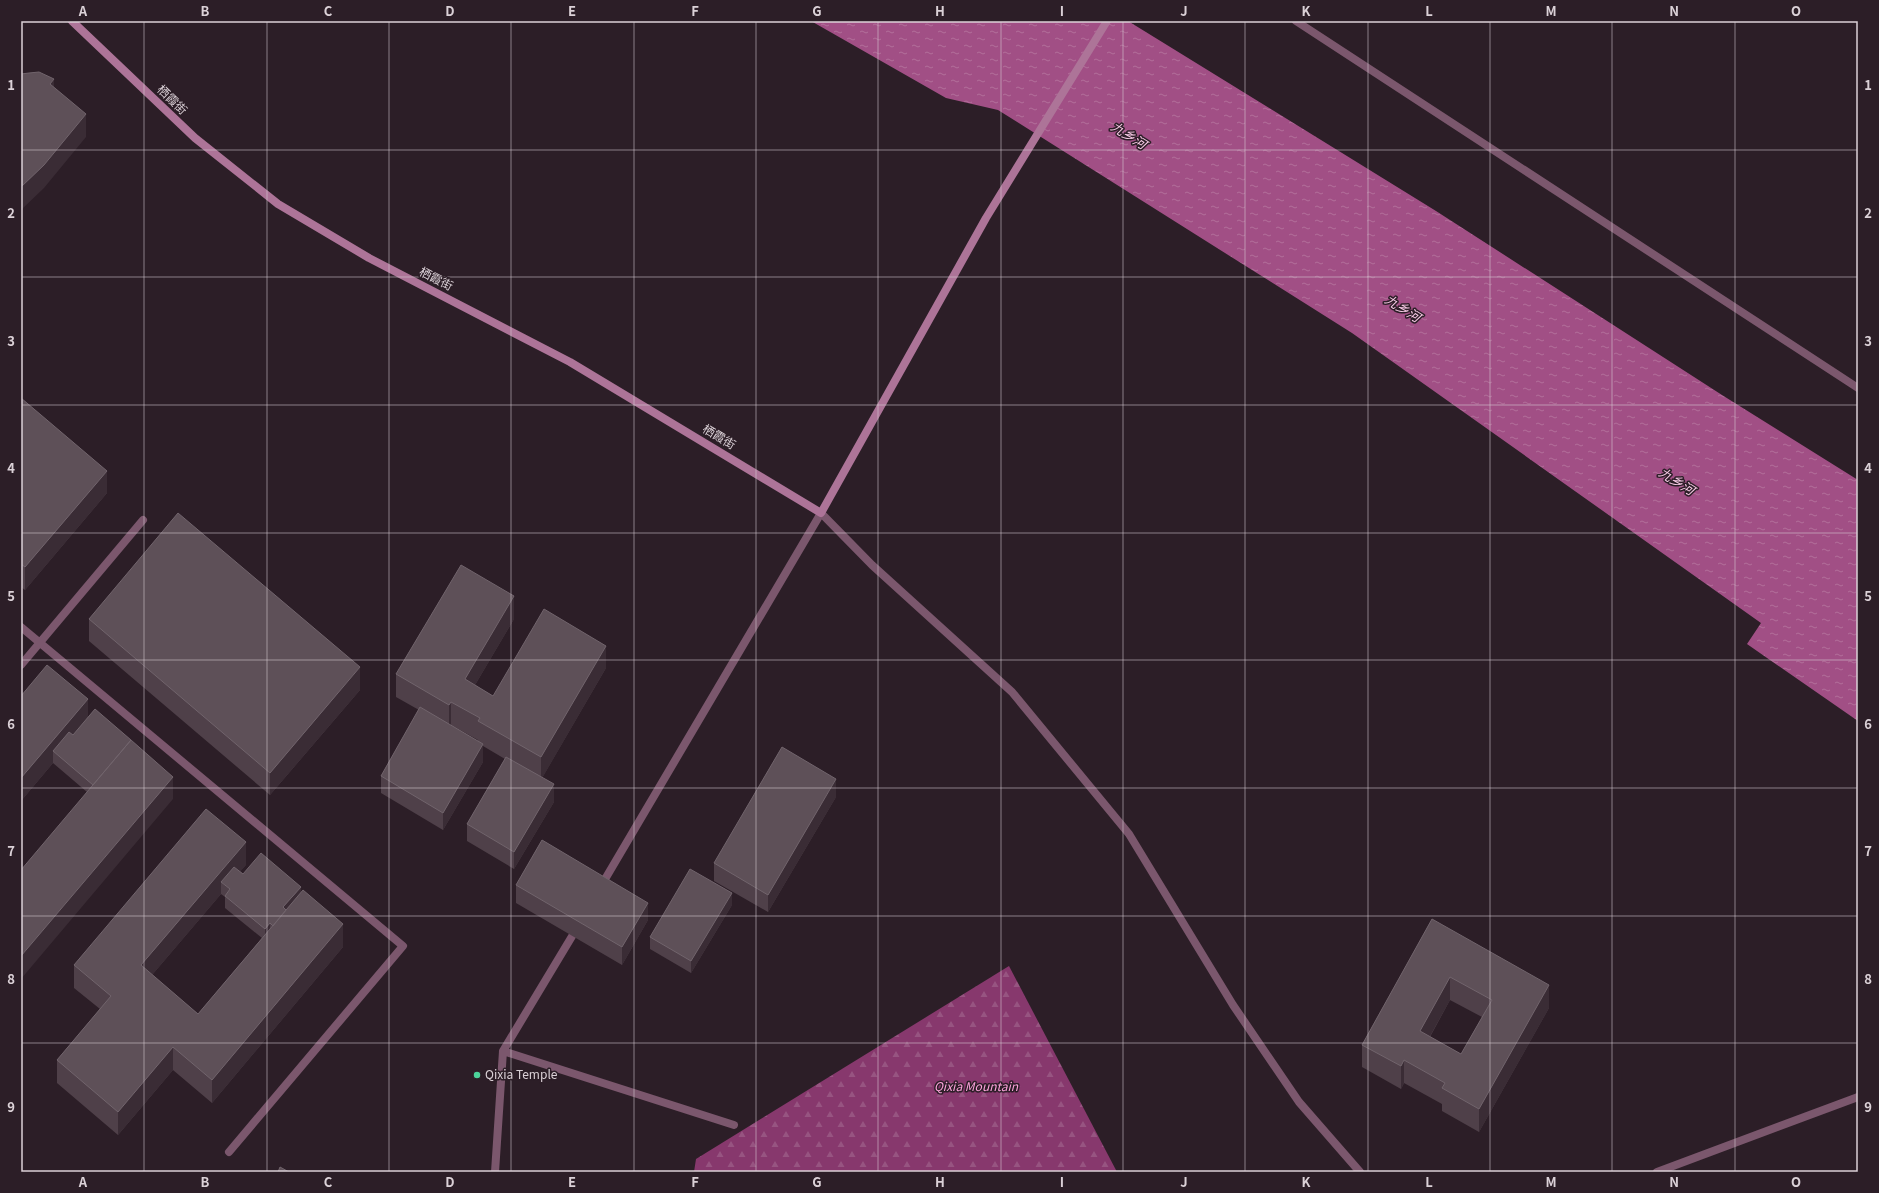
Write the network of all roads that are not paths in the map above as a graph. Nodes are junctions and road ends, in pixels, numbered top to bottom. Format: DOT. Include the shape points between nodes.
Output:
graph roads {
  1 [pos="72,21"];
  2 [pos="1107,21"];
  3 [pos="1296,21"];
  4 [pos="1858,388"];
  5 [pos="821,513"];
  6 [pos="143,520"];
  7 [pos="21,627"];
  8 [pos="40,643"];
  9 [pos="21,665"];
  10 [pos="598,892"];
  11 [pos="582,918"];
  12 [pos="503,1051"];
  13 [pos="1858,1097"];
  14 [pos="734,1125"];
  15 [pos="229,1152"];
  16 [pos="495,1172"];
  17 [pos="1360,1172"];
  18 [pos="1657,1172"];
  1 -- 5 [label="street, 栖霞街" via="195,138 278,204 370,258 570,362"];
  2 -- 5 [label="street" via="986,218"];
  3 -- 4 [label="street"];
  5 -- 10 [label="street"];
  5 -- 17 [label="street" via="872,565 1012,692 1129,834 1233,1005 1299,1102"];
  6 -- 8 [label="street"];
  7 -- 8 [label="street"];
  8 -- 9 [label="street"];
  8 -- 15 [label="street" via="403,946"];
  11 -- 12 [label="street"];
  12 -- 14 [label="street"];
  12 -- 16 [label="street"];
  13 -- 18 [label="street"];
}
